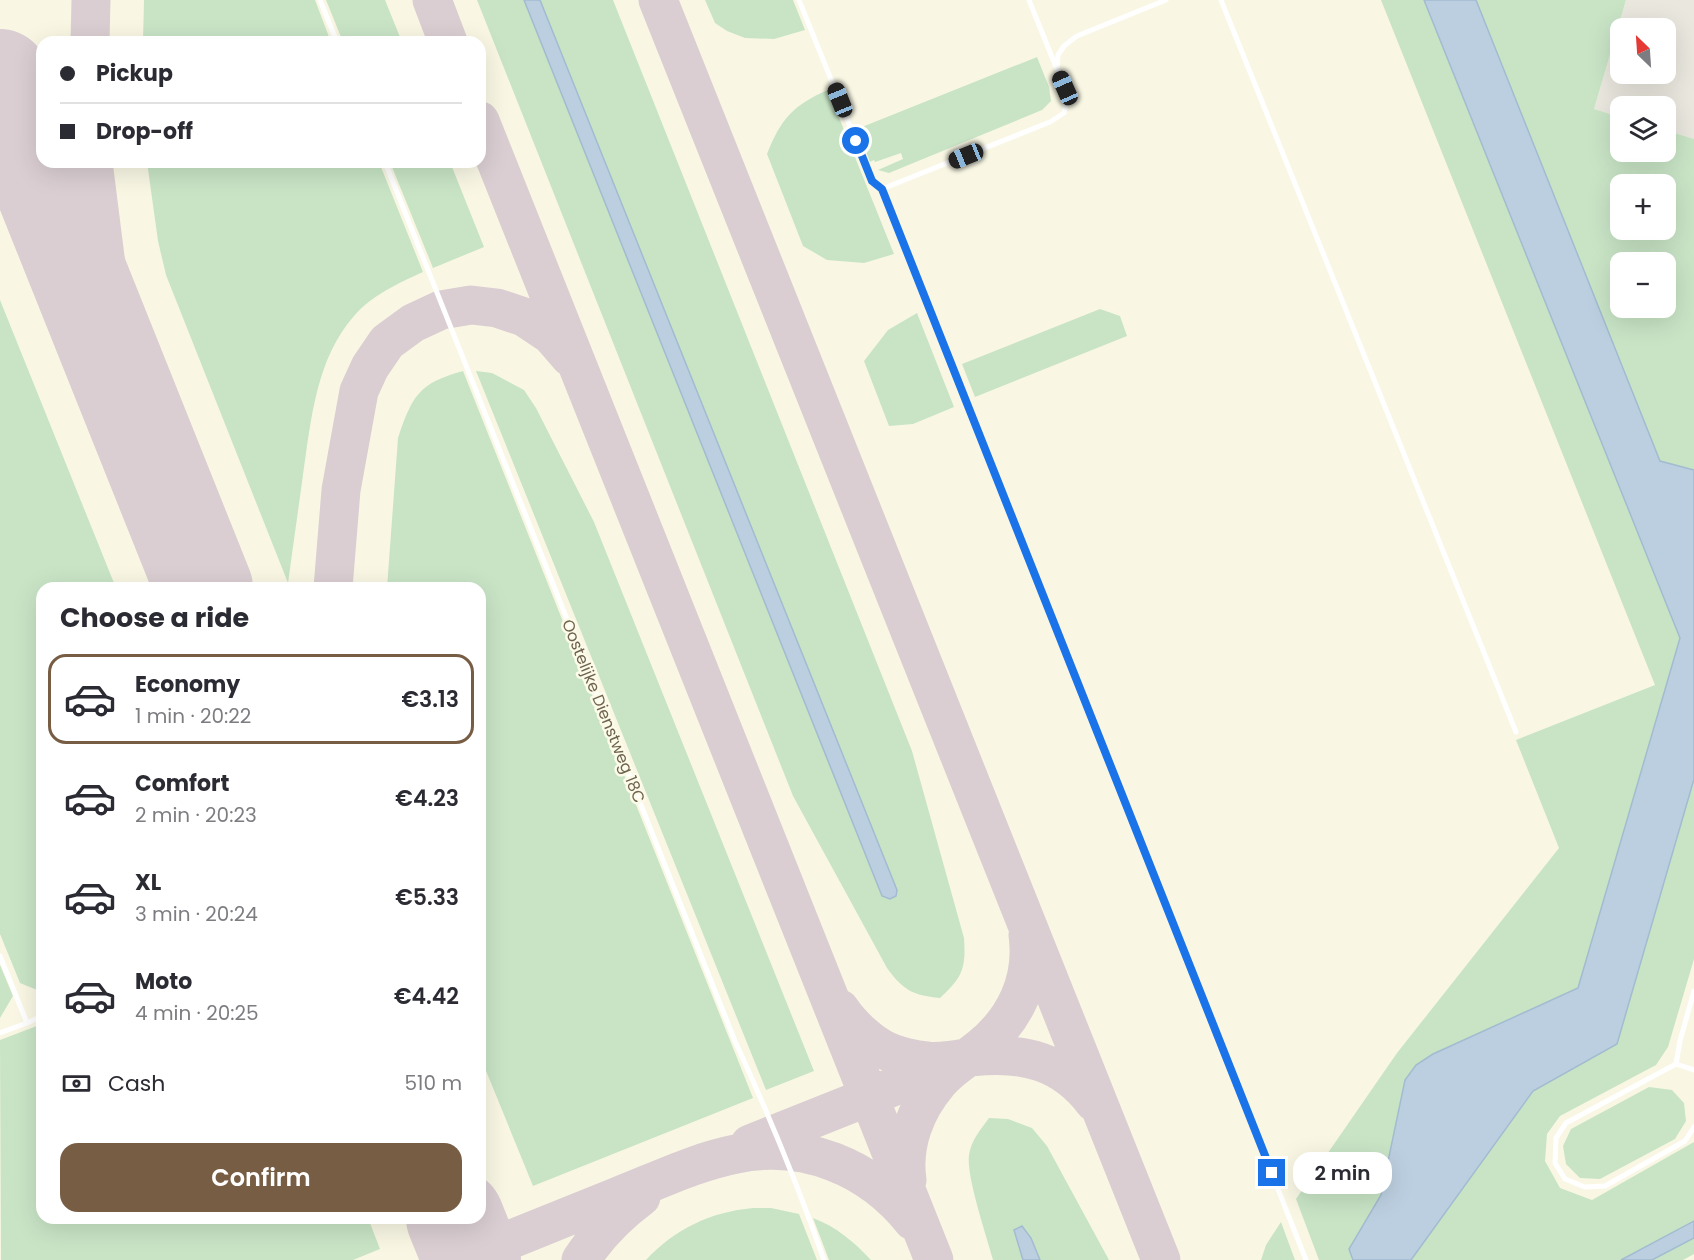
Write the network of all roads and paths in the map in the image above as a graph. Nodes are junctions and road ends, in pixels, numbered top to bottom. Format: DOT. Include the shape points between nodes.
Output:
graph roads {
  1 [pos="320,0"];
  2 [pos="799,0"];
  3 [pos="1029,0"];
  4 [pos="1166,0"];
  5 [pos="1221,0"];
  6 [pos="335,36"];
  7 [pos="1057,69"];
  8 [pos="387,168"];
  9 [pos="882,189"];
  10 [pos="1516,732"];
  11 [pos="0,956"];
  12 [pos="1694,991"];
  13 [pos="36,1019"];
  14 [pos="27,1023"];
  15 [pos="0,1033"];
  16 [pos="1676,1064"];
  17 [pos="1694,1071"];
  18 [pos="1694,1128"];
  19 [pos="824,1260"];
  20 [pos="1306,1260"];
  1 -- 6 [label="lane"];
  2 -- 9 [label="lane" via="872,181"];
  3 -- 7 [label="lane"];
  4 -- 7 [label="lane" via="1077,36 1058,55"];
  5 -- 10 [label="lane"];
  7 -- 9 [label="lane" via="1067,100 1064,113"];
  8 -- 19 [label="lane, Oostelijke Dienstweg 18C"];
  9 -- 20 [label="lane"];
  11 -- 14 [label="lane"];
  12 -- 16 [label="lane"];
  13 -- 14 [label="lane"];
  14 -- 15 [label="lane"];
  16 -- 17 [label="lane"];
  16 -- 18 [label="lane" via="1566,1123 1556,1138 1555,1162 1565,1179 1585,1187 1605,1186 1685,1141"];
}
